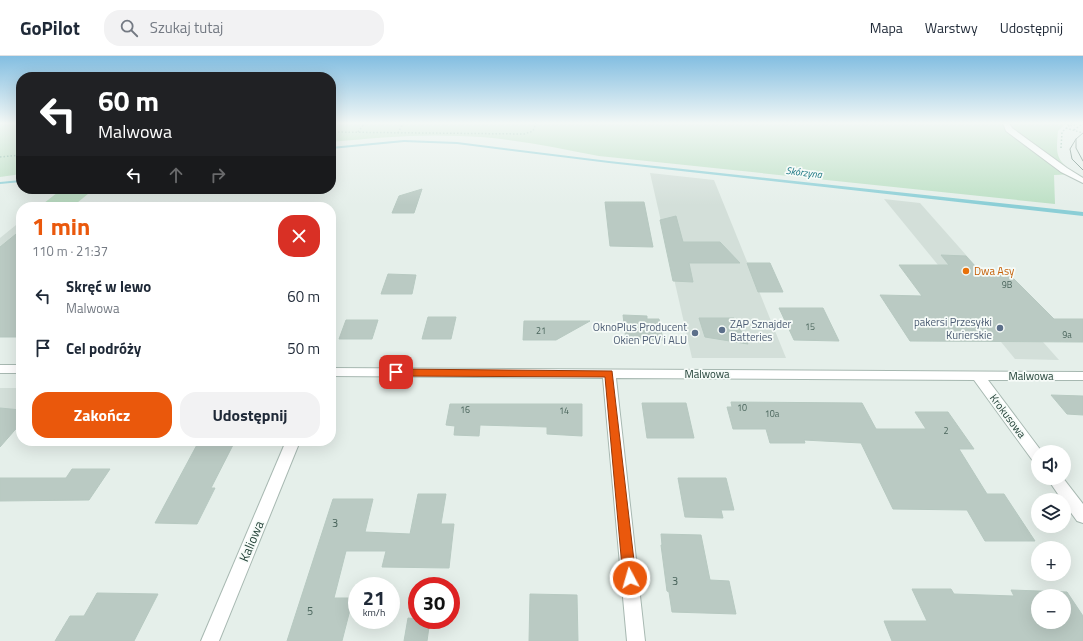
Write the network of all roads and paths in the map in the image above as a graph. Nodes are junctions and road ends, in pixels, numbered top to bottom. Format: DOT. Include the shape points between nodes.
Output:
graph roads {
  1 [pos="1038,150"];
  2 [pos="16,155"];
  3 [pos="0,156"];
  4 [pos="1083,181"];
  5 [pos="0,369"];
  6 [pos="16,370"];
  7 [pos="336,372"];
  8 [pos="609,373"];
  9 [pos="977,375"];
  10 [pos="1083,376"];
  11 [pos="291,446"];
  12 [pos="1031,448"];
  13 [pos="1059,485"];
  14 [pos="1083,516"];
  15 [pos="210,641"];
  16 [pos="636,641"];
  1 -- 4 [label="street"];
  2 -- 3 [label="path"];
  5 -- 6 [label="street"];
  7 -- 8 [label="street, Malwowa"];
  8 -- 9 [label="street, Malwowa"];
  8 -- 16 [label="street"];
  9 -- 10 [label="street, Malwowa"];
  9 -- 12 [label="street, Krokusowa"];
  11 -- 15 [label="street, Kaliowa"];
  13 -- 14 [label="street"];
}
